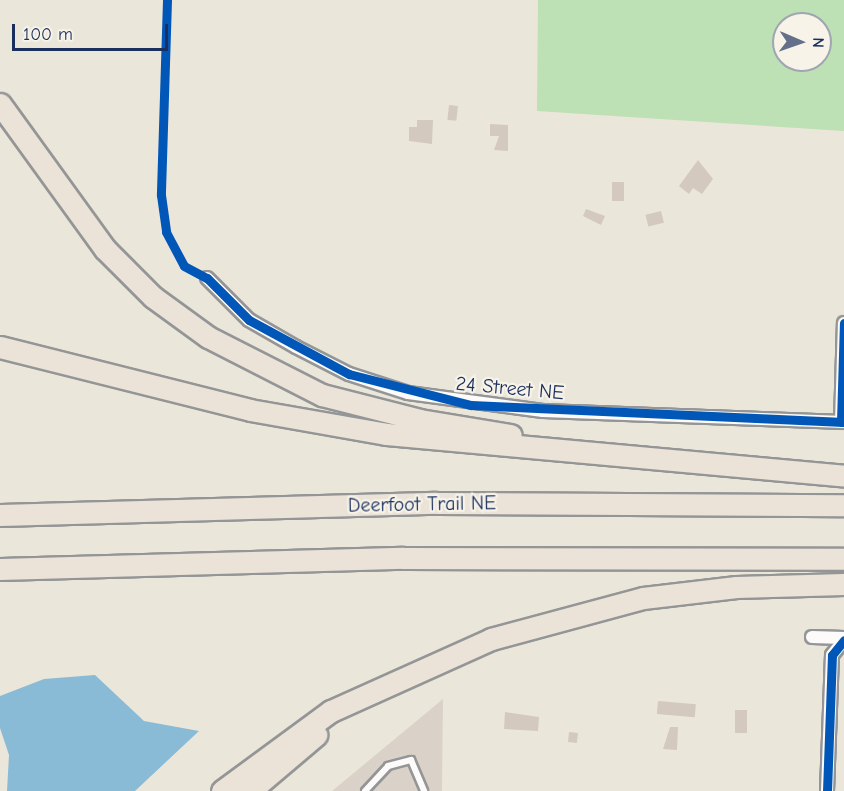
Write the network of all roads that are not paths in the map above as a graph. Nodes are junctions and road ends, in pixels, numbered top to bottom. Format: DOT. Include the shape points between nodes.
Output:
graph roads {
  1 [pos="0,104"];
  2 [pos="207,278"];
  3 [pos="844,323"];
  4 [pos="0,347"];
  5 [pos="842,422"];
  6 [pos="678,459"];
  7 [pos="844,476"];
  8 [pos="844,505"];
  9 [pos="0,515"];
  10 [pos="844,559"];
  11 [pos="0,568"];
  12 [pos="844,584"];
  13 [pos="812,637"];
  14 [pos="844,639"];
  15 [pos="400,677"];
  16 [pos="222,791"];
  17 [pos="250,791"];
  18 [pos="365,791"];
  19 [pos="424,791"];
  20 [pos="827,791"];
  1 -- 6 [label="highway" via="81,222 128,275 193,327 289,381 420,420"];
  2 -- 5 [label="street, 24 Street NE" via="249,320 296,347 349,374 408,393 543,411"];
  3 -- 5 [label="street"];
  4 -- 6 [label="highway" via="250,410 354,429 497,447"];
  6 -- 7 [label="highway"];
  8 -- 9 [label="highway, Deerfoot Trail NE" via="436,503"];
  10 -- 11 [label="highway" via="403,558"];
  12 -- 15 [label="highway" via="736,587 643,598 524,629"];
  13 -- 14 [label="street"];
  14 -- 20 [label="street" via="832,655"];
  15 -- 16 [label="highway" via="331,711"];
  15 -- 17 [label="highway" via="326,727"];
  18 -- 19 [label="lane" via="388,766 411,760"];
}
